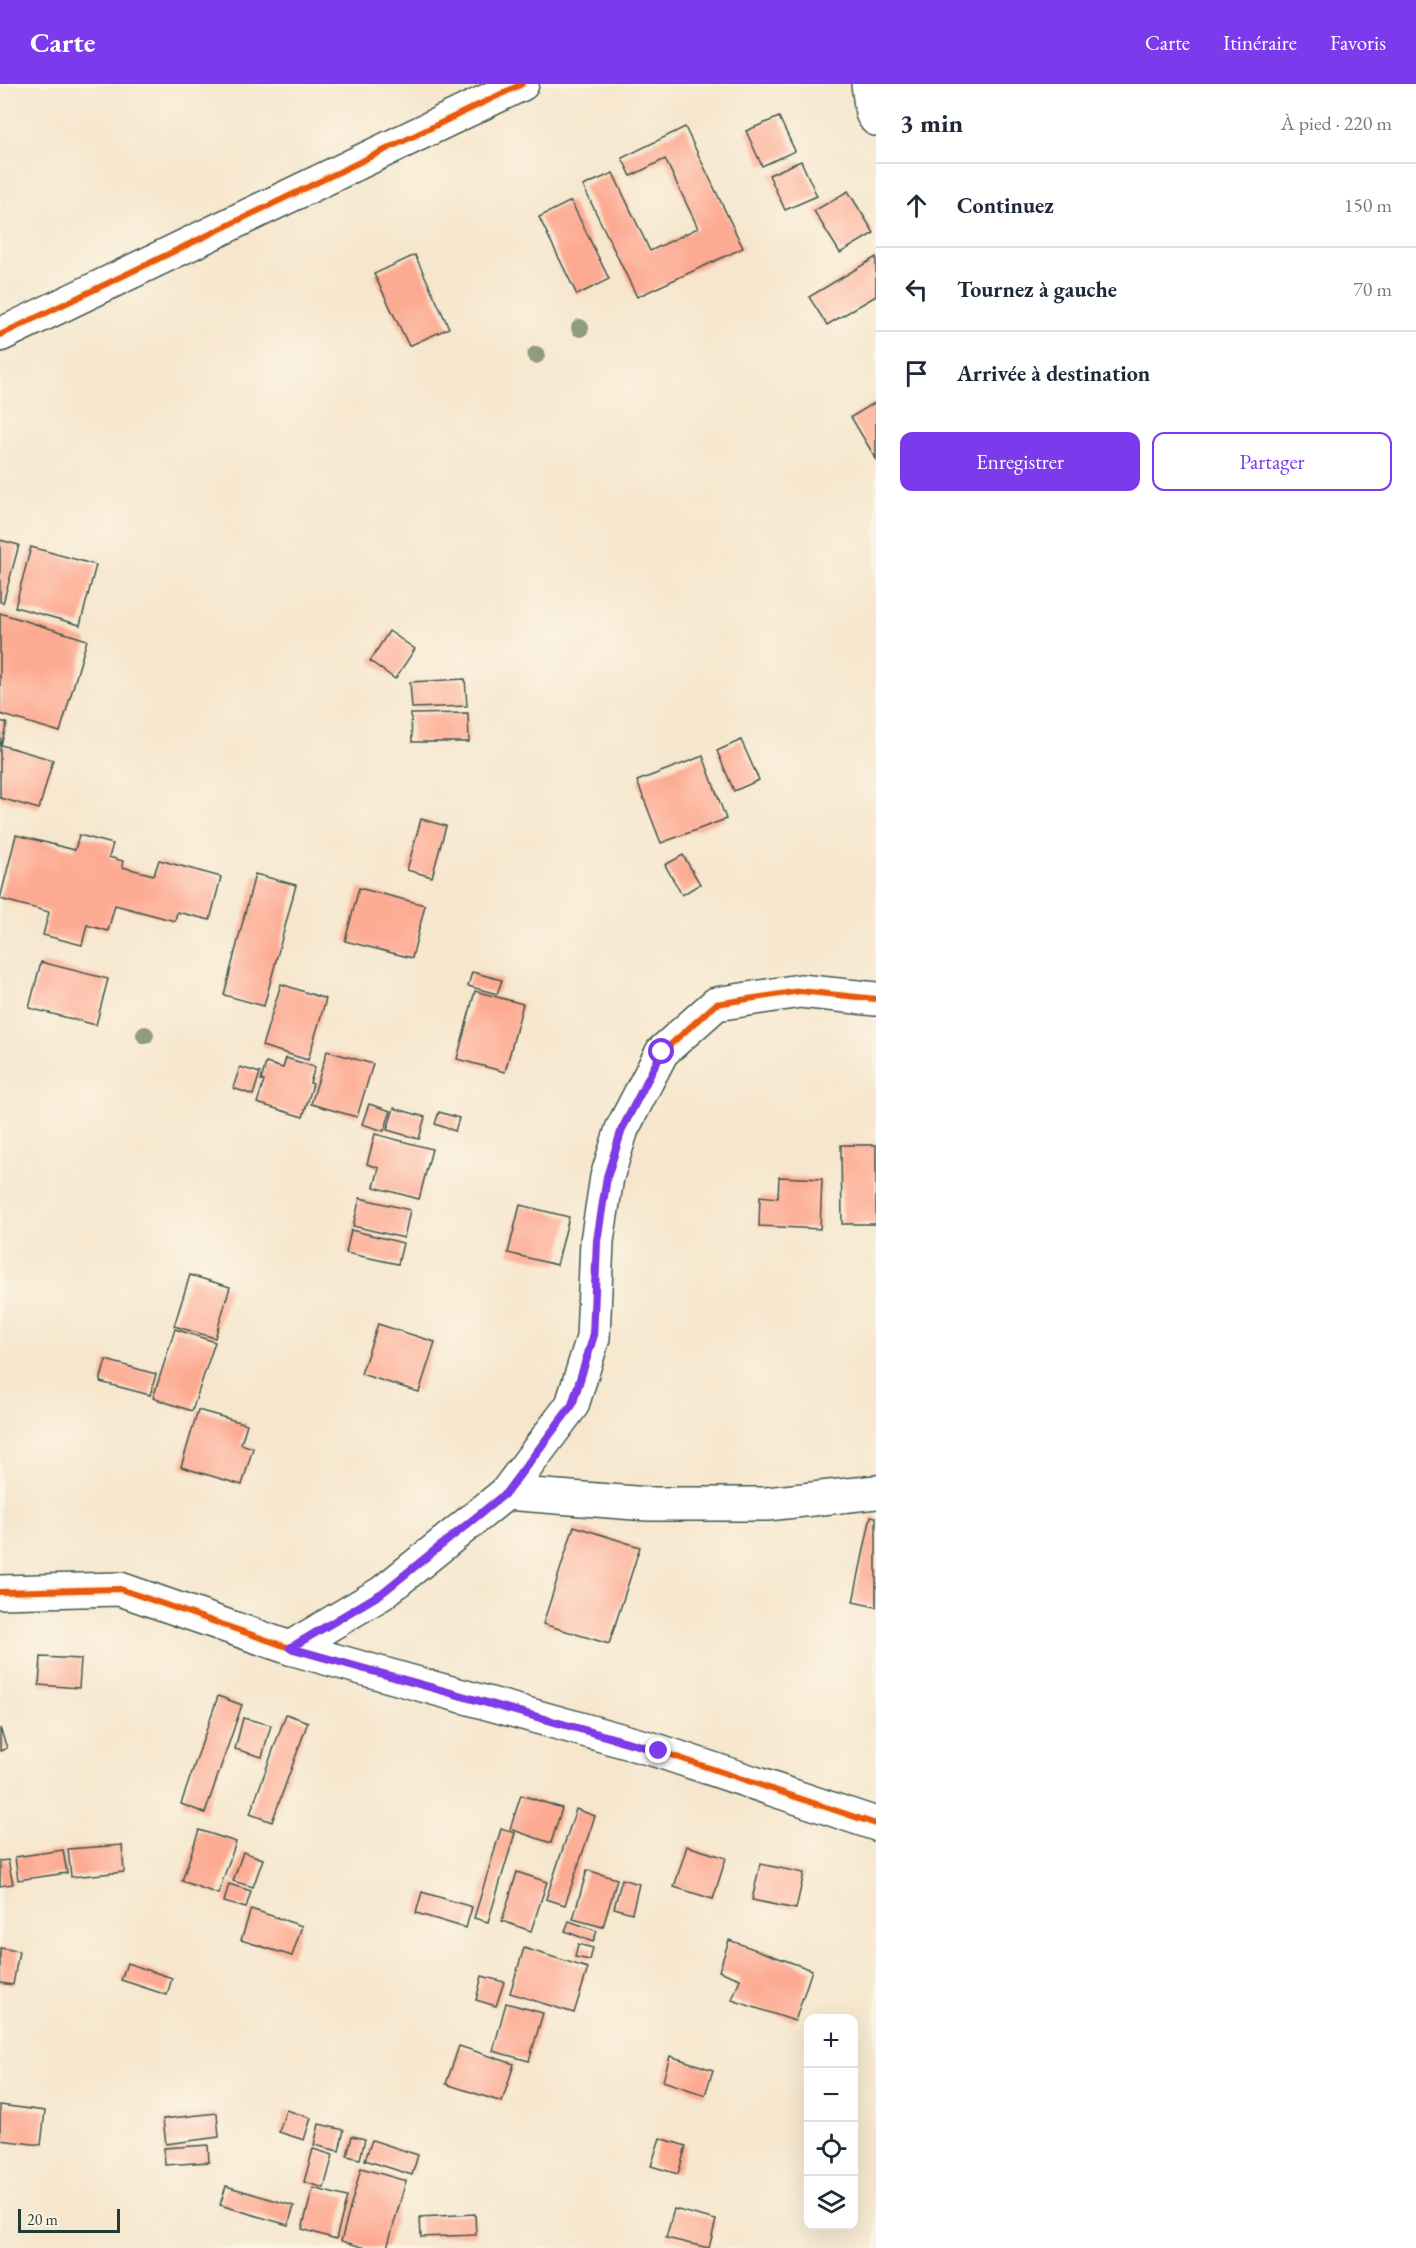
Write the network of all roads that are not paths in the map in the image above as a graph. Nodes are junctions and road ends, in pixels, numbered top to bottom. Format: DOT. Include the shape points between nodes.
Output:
graph roads {
  1 [pos="522,84"];
  2 [pos="868,84"];
  3 [pos="876,119"];
  4 [pos="0,335"];
  5 [pos="876,999"];
  6 [pos="876,1492"];
  7 [pos="506,1493"];
  8 [pos="0,1592"];
  9 [pos="290,1648"];
  10 [pos="876,1824"];
  1 -- 4 [label="street"];
  2 -- 3 [label="street"];
  5 -- 7 [label="street" via="800,991 716,1004 662,1052 622,1129 607,1177 597,1241 593,1338 572,1405"];
  6 -- 7 [label="street" via="767,1504 648,1504"];
  7 -- 9 [label="street" via="382,1593"];
  8 -- 9 [label="street" via="120,1589"];
  9 -- 10 [label="street" via="659,1751"];
}
